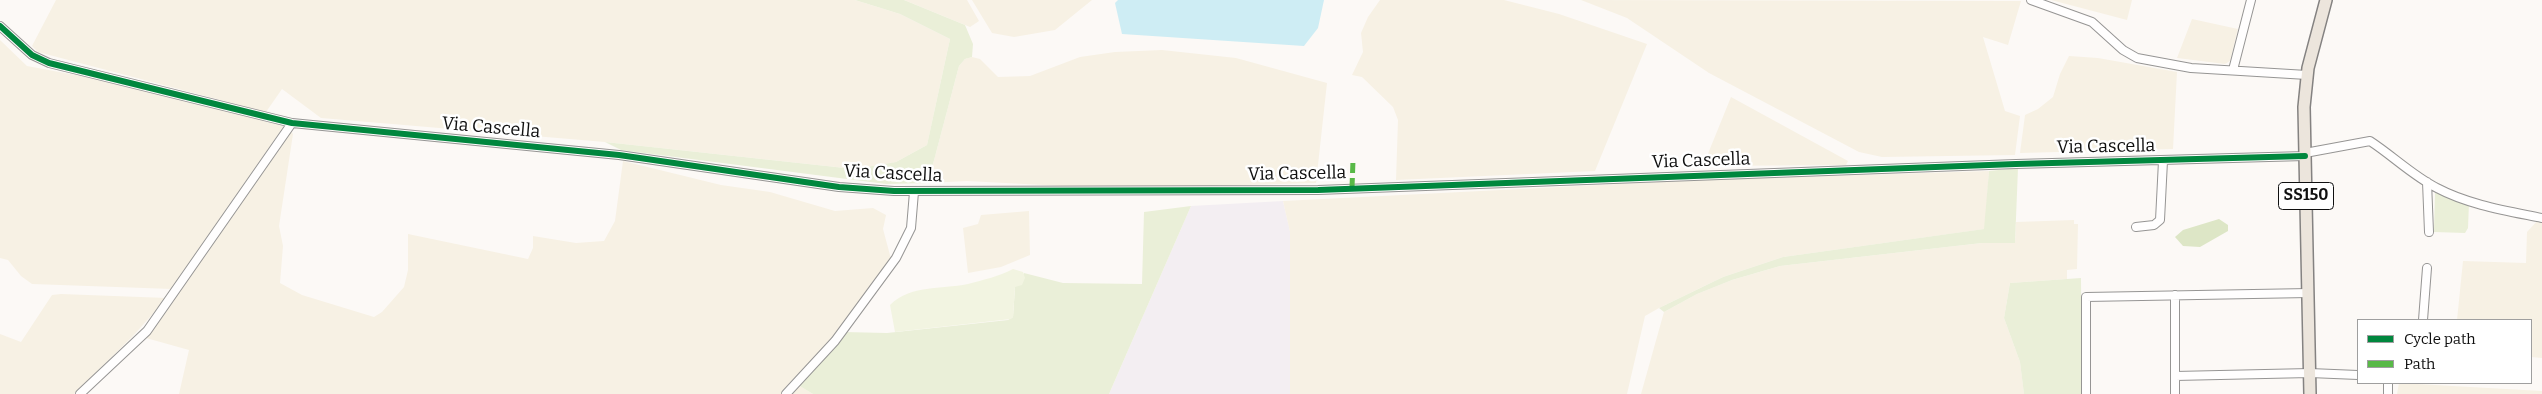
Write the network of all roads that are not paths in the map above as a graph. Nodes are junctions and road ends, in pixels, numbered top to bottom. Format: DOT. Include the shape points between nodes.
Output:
graph roads {
  1 [pos="2032,0"];
  2 [pos="2251,0"];
  3 [pos="2326,0"];
  4 [pos="0,26"];
  5 [pos="2234,70"];
  6 [pos="2307,75"];
  7 [pos="292,124"];
  8 [pos="2305,155"];
  9 [pos="2163,162"];
  10 [pos="2427,182"];
  11 [pos="914,192"];
  12 [pos="2542,218"];
  13 [pos="2136,227"];
  14 [pos="2429,232"];
  15 [pos="2427,268"];
  16 [pos="2309,293"];
  17 [pos="2175,295"];
  18 [pos="2423,319"];
  19 [pos="2310,373"];
  20 [pos="2357,375"];
  21 [pos="2175,376"];
  22 [pos="80,394"];
  23 [pos="786,394"];
  24 [pos="2086,394"];
  25 [pos="2175,394"];
  26 [pos="2310,394"];
  1 -- 5 [label="street" via="2092,22 2137,58 2192,68"];
  2 -- 5 [label="street"];
  3 -- 6 [label="main road, SS150"];
  4 -- 7 [label="street, Via Cascella" via="32,55 49,63"];
  5 -- 6 [label="street"];
  6 -- 8 [label="main road, SS150"];
  7 -- 11 [label="street, Via Cascella" via="619,155 839,187"];
  7 -- 22 [label="street" via="147,331"];
  8 -- 9 [label="street, Via Cascella"];
  8 -- 10 [label="street, Via Cascella" via="2370,141"];
  8 -- 16 [label="main road, SS150"];
  9 -- 11 [label="street, Via Cascella" via="2016,164 1318,190"];
  9 -- 13 [label="street" via="2160,220 2154,225"];
  10 -- 12 [label="street, Via Cascella" via="2453,195"];
  10 -- 14 [label="street"];
  11 -- 23 [label="street" via="912,228 896,258 835,341"];
  15 -- 18 [label="street"];
  16 -- 17 [label="street"];
  16 -- 19 [label="main road, SS150"];
  17 -- 21 [label="street"];
  17 -- 24 [label="street" via="2086,297"];
  19 -- 20 [label="street"];
  19 -- 21 [label="street"];
  19 -- 26 [label="main road, SS150"];
  21 -- 25 [label="street"];
}
